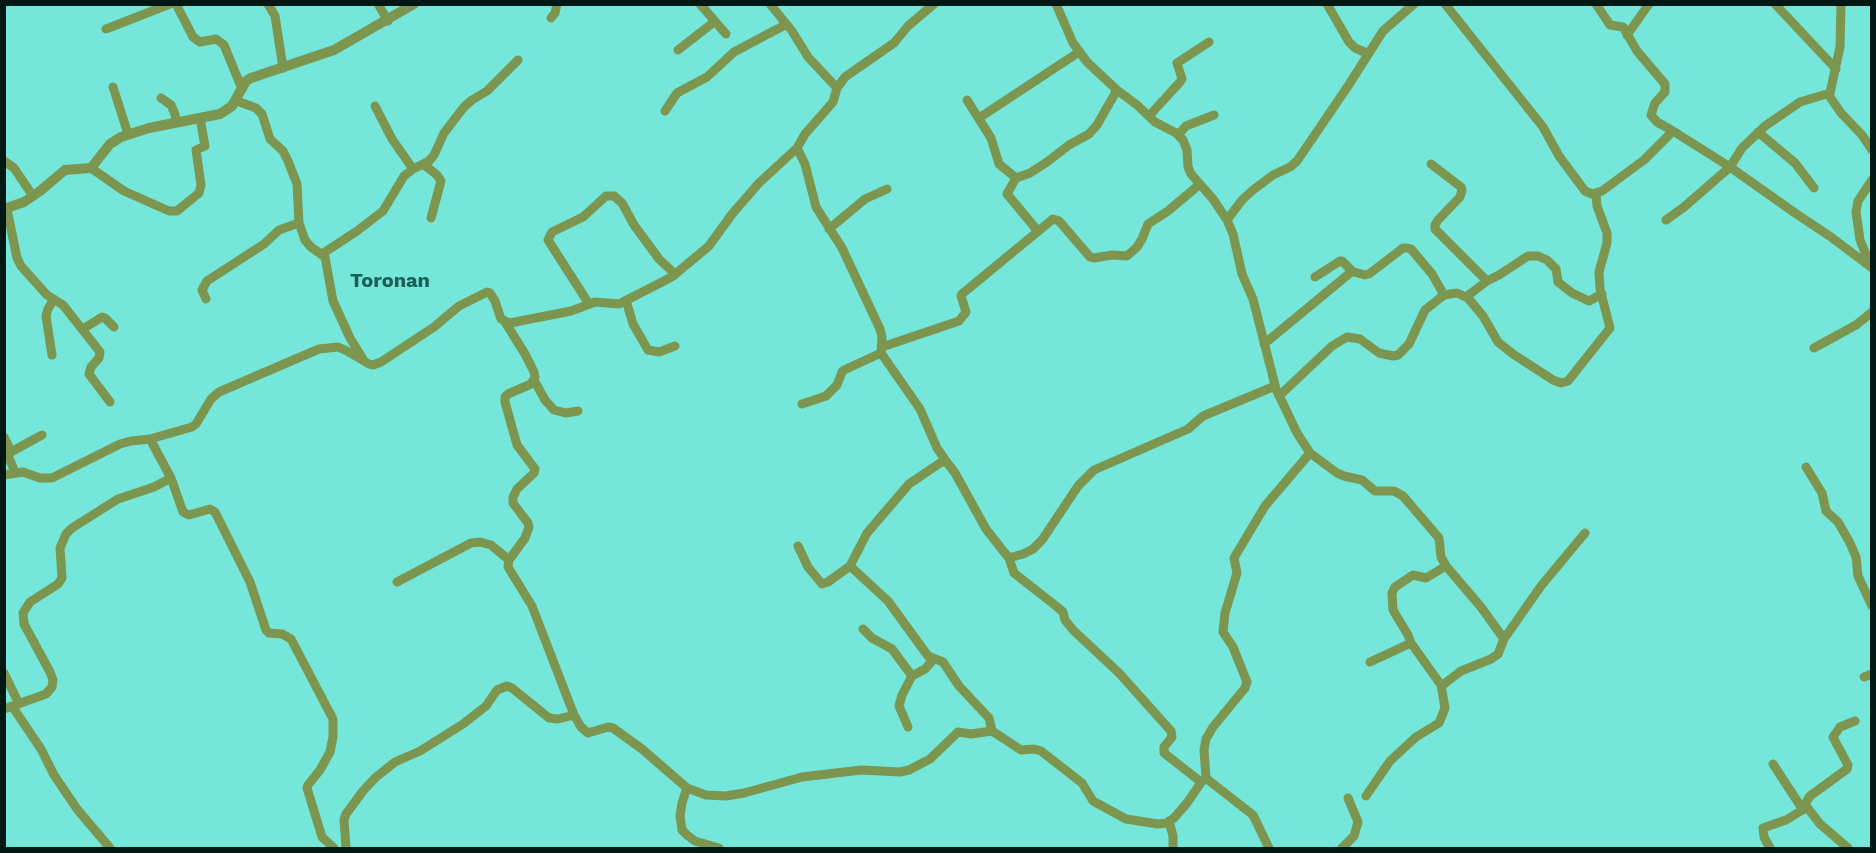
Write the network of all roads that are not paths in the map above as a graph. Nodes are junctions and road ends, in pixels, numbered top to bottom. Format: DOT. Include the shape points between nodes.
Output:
graph roads {
  1 [pos="170,4"];
  2 [pos="176,4"];
  3 [pos="268,4"];
  4 [pos="378,4"];
  5 [pos="414,4"];
  6 [pos="557,4"];
  7 [pos="700,4"];
  8 [pos="771,4"];
  9 [pos="934,4"];
  10 [pos="1056,4"];
  11 [pos="1327,4"];
  12 [pos="1414,4"];
  13 [pos="1445,4"];
  14 [pos="1596,4"];
  15 [pos="1649,4"];
  16 [pos="1775,4"];
  17 [pos="1840,4"];
  18 [pos="551,18"];
  19 [pos="387,21"];
  20 [pos="714,22"];
  21 [pos="785,25"];
  22 [pos="106,29"];
  23 [pos="726,34"];
  24 [pos="1627,35"];
  25 [pos="1209,42"];
  26 [pos="678,50"];
  27 [pos="1079,52"];
  28 [pos="1367,53"];
  29 [pos="518,60"];
  30 [pos="283,68"];
  31 [pos="1836,69"];
  32 [pos="113,87"];
  33 [pos="837,88"];
  34 [pos="242,89"];
  35 [pos="1117,90"];
  36 [pos="1830,93"];
  37 [pos="161,98"];
  38 [pos="967,100"];
  39 [pos="237,101"];
  40 [pos="375,106"];
  41 [pos="665,111"];
  42 [pos="1214,115"];
  43 [pos="1149,116"];
  44 [pos="200,118"];
  45 [pos="979,118"];
  46 [pos="176,123"];
  47 [pos="1672,131"];
  48 [pos="1758,132"];
  49 [pos="128,134"];
  50 [pos="1178,135"];
  51 [pos="796,148"];
  52 [pos="1872,150"];
  53 [pos="4,161"];
  54 [pos="423,164"];
  55 [pos="1431,164"];
  56 [pos="1730,167"];
  57 [pos="91,168"];
  58 [pos="412,169"];
  59 [pos="1016,178"];
  60 [pos="1872,180"];
  61 [pos="1200,184"];
  62 [pos="1814,188"];
  63 [pos="887,189"];
  64 [pos="1596,194"];
  65 [pos="33,196"];
  66 [pos="6,209"];
  67 [pos="431,218"];
  68 [pos="1227,220"];
  69 [pos="1666,220"];
  70 [pos="299,223"];
  71 [pos="829,229"];
  72 [pos="1037,230"];
  73 [pos="322,254"];
  74 [pos="1872,268"];
  75 [pos="1351,272"];
  76 [pos="675,274"];
  77 [pos="1315,277"];
  78 [pos="1487,281"];
  79 [pos="1602,294"];
  80 [pos="1444,295"];
  81 [pos="1466,297"];
  82 [pos="54,299"];
  83 [pos="206,299"];
  84 [pos="626,300"];
  85 [pos="589,304"];
  86 [pos="1872,312"];
  87 [pos="505,322"];
  88 [pos="114,327"];
  89 [pos="83,329"];
  90 [pos="1264,344"];
  91 [pos="675,346"];
  92 [pos="1814,348"];
  93 [pos="882,350"];
  94 [pos="52,355"];
  95 [pos="365,362"];
  96 [pos="534,380"];
  97 [pos="1277,391"];
  98 [pos="110,402"];
  99 [pos="802,405"];
  100 [pos="578,411"];
  101 [pos="42,435"];
  102 [pos="4,437"];
  103 [pos="150,439"];
  104 [pos="11,451"];
  105 [pos="1310,453"];
  106 [pos="946,461"];
  107 [pos="1806,467"];
  108 [pos="15,472"];
  109 [pos="4,476"];
  110 [pos="171,478"];
  111 [pos="1585,533"];
  112 [pos="798,546"];
  113 [pos="1009,558"];
  114 [pos="509,560"];
  115 [pos="850,566"];
  116 [pos="1446,566"];
  117 [pos="397,582"];
  118 [pos="1872,606"];
  119 [pos="863,629"];
  120 [pos="1504,639"];
  121 [pos="1411,643"];
  122 [pos="933,660"];
  123 [pos="1370,662"];
  124 [pos="4,673"];
  125 [pos="912,676"];
  126 [pos="1441,685"];
  127 [pos="9,706"];
  128 [pos="574,715"];
  129 [pos="1855,721"];
  130 [pos="908,727"];
  131 [pos="992,731"];
  132 [pos="1773,764"];
  133 [pos="1204,780"];
  134 [pos="687,789"];
  135 [pos="1366,796"];
  136 [pos="1348,798"];
  137 [pos="1805,808"];
  138 [pos="1169,821"];
  139 [pos="111,849"];
  140 [pos="334,849"];
  141 [pos="346,849"];
  142 [pos="719,849"];
  143 [pos="1173,849"];
  144 [pos="1269,849"];
  145 [pos="1342,849"];
  146 [pos="1770,849"];
  147 [pos="1848,849"];
  1 -- 22 [label="street"];
  2 -- 34 [label="street" via="193,37 200,42 220,41"];
  3 -- 30 [label="street" via="275,16"];
  4 -- 19 [label="street"];
  5 -- 19 [label="street"];
  6 -- 18 [label="street"];
  7 -- 20 [label="street"];
  8 -- 21 [label="street"];
  9 -- 33 [label="street" via="894,43 844,77"];
  10 -- 27 [label="street"];
  11 -- 28 [label="street" via="1349,42"];
  12 -- 28 [label="street" via="1389,23"];
  13 -- 64 [label="street" via="1543,128 1582,188"];
  14 -- 24 [label="street" via="1610,25 1622,27"];
  15 -- 24 [label="street"];
  16 -- 31 [label="street"];
  17 -- 31 [label="street"];
  19 -- 30 [label="street" via="334,50"];
  20 -- 23 [label="street"];
  20 -- 26 [label="street"];
  21 -- 33 [label="street"];
  21 -- 41 [label="street" via="734,52 707,77 677,93"];
  24 -- 47 [label="street" via="1665,84 1665,92 1651,115"];
  25 -- 43 [label="street" via="1177,63 1182,79"];
  27 -- 35 [label="street"];
  27 -- 45 [label="street"];
  28 -- 68 [label="street" via="1297,161 1253,190"];
  29 -- 54 [label="street" via="494,85 464,107 434,155"];
  30 -- 34 [label="street" via="251,78"];
  31 -- 36 [label="street"];
  32 -- 49 [label="street"];
  33 -- 51 [label="street" via="833,102"];
  34 -- 39 [label="street"];
  35 -- 43 [label="street"];
  35 -- 59 [label="street" via="1089,134"];
  36 -- 48 [label="street" via="1800,102"];
  36 -- 52 [label="street" via="1840,113"];
  37 -- 46 [label="street" via="171,105"];
  38 -- 45 [label="street"];
  39 -- 44 [label="street" via="220,114"];
  39 -- 70 [label="street" via="262,114 270,139 288,161 297,184"];
  40 -- 58 [label="street"];
  42 -- 50 [label="street" via="1186,126"];
  43 -- 50 [label="street"];
  44 -- 46 [label="street"];
  44 -- 57 [label="street" via="205,146 196,150 201,185 199,193 177,211 124,191"];
  45 -- 59 [label="street" via="995,147 999,164"];
  46 -- 49 [label="street"];
  47 -- 56 [label="street"];
  47 -- 64 [label="street" via="1644,160"];
  48 -- 56 [label="street"];
  48 -- 62 [label="street" via="1795,163"];
  49 -- 57 [label="street" via="110,144"];
  50 -- 61 [label="street" via="1187,150 1191,174"];
  51 -- 71 [label="street" via="805,164 816,207"];
  51 -- 76 [label="street" via="759,183 708,246"];
  53 -- 65 [label="street" via="14,168"];
  54 -- 58 [label="street"];
  54 -- 67 [label="street" via="441,181"];
  55 -- 78 [label="street" via="1462,190 1435,229"];
  56 -- 69 [label="street"];
  56 -- 74 [label="street"];
  57 -- 65 [label="street" via="65,170"];
  58 -- 73 [label="street" via="383,211"];
  59 -- 72 [label="street" via="1007,194"];
  60 -- 74 [label="street" via="1858,201 1856,212 1860,240"];
  61 -- 68 [label="street"];
  61 -- 72 [label="street" via="1148,224 1137,247 1127,256 1090,256 1057,220"];
  63 -- 71 [label="street" via="865,199"];
  64 -- 79 [label="street" via="1607,233 1599,272"];
  65 -- 66 [label="street"];
  66 -- 82 [label="street" via="21,266"];
  68 -- 90 [label="street"];
  70 -- 73 [label="street" via="305,240"];
  70 -- 83 [label="street" via="279,230 207,281 202,290"];
  71 -- 93 [label="street" via="880,329"];
  72 -- 93 [label="street" via="962,294 966,312 959,321"];
  73 -- 95 [label="street" via="333,301"];
  75 -- 77 [label="street" via="1341,261"];
  75 -- 80 [label="street" via="1370,274 1407,248 1432,274"];
  75 -- 90 [label="street"];
  76 -- 84 [label="street"];
  76 -- 85 [label="street" via="648,244 622,203 614,196 606,196 583,217 552,232 548,240"];
  78 -- 79 [label="street" via="1528,256 1538,256 1554,265 1558,282 1566,289 1589,301"];
  78 -- 81 [label="street"];
  79 -- 81 [label="street" via="1610,328 1568,381 1561,383 1498,342"];
  80 -- 81 [label="street" via="1457,293"];
  80 -- 97 [label="street" via="1425,310 1409,344 1398,355 1379,354 1360,339 1347,337"];
  82 -- 89 [label="street"];
  82 -- 94 [label="street" via="46,316"];
  84 -- 85 [label="street" via="619,304"];
  84 -- 91 [label="street" via="633,324 648,350 659,352"];
  85 -- 87 [label="street" via="571,311"];
  86 -- 92 [label="street"];
  87 -- 95 [label="street" via="487,292 459,306 435,327 381,362"];
  87 -- 96 [label="street" via="534,372"];
  88 -- 89 [label="street" via="102,317"];
  89 -- 98 [label="street" via="100,352 89,374"];
  90 -- 97 [label="street"];
  93 -- 99 [label="street" via="842,372 837,385 826,396"];
  93 -- 106 [label="street" via="920,409"];
  95 -- 103 [label="street" via="338,347 319,349 219,392 192,427"];
  96 -- 100 [label="street" via="554,410"];
  96 -- 114 [label="street" via="505,398 517,445 535,469 513,497 529,527"];
  97 -- 105 [label="street"];
  97 -- 113 [label="street" via="1203,416 1183,432 1094,470 1078,486 1042,540 1033,549"];
  101 -- 104 [label="street"];
  102 -- 104 [label="street"];
  103 -- 108 [label="street" via="120,444 52,478"];
  103 -- 110 [label="street"];
  104 -- 108 [label="street" via="9,458"];
  105 -- 116 [label="street" via="1341,475 1362,480 1376,491 1399,493 1439,538"];
  105 -- 133 [label="street" via="1265,506 1234,558 1237,573 1223,632 1247,681 1206,739"];
  106 -- 113 [label="street" via="986,529"];
  106 -- 115 [label="street" via="909,484 863,539"];
  107 -- 118 [label="street" via="1822,493 1826,511 1850,543 1857,576"];
  108 -- 109 [label="street"];
  110 -- 127 [label="street" via="118,499 66,534 60,548 62,578 23,613 24,624 51,672 52,687 46,694"];
  110 -- 140 [label="street" via="183,512 215,512 250,582 266,630 291,639 333,718 330,752 307,788 322,837"];
  111 -- 120 [label="street"];
  112 -- 115 [label="street" via="822,584"];
  113 -- 133 [label="street" via="1014,573 1063,612 1073,630 1119,672 1171,731 1173,735 1164,753"];
  114 -- 117 [label="street" via="491,545 471,543"];
  114 -- 128 [label="street" via="508,567 532,606"];
  115 -- 122 [label="street" via="888,601"];
  116 -- 120 [label="street"];
  116 -- 121 [label="street" via="1425,578 1413,575 1392,593 1393,610"];
  119 -- 125 [label="street" via="892,649"];
  120 -- 126 [label="street" via="1496,656 1461,671"];
  121 -- 123 [label="street"];
  121 -- 126 [label="street"];
  122 -- 125 [label="street"];
  122 -- 131 [label="street" via="945,665 988,718"];
  124 -- 127 [label="street"];
  125 -- 130 [label="street" via="899,706"];
  126 -- 135 [label="street" via="1445,708 1439,723 1416,737 1390,761"];
  127 -- 139 [label="street" via="41,749 77,809"];
  128 -- 134 [label="street" via="588,733 613,728"];
  128 -- 141 [label="street" via="558,720 549,718 512,688 502,687 469,720 430,746 395,762 363,791 346,813"];
  129 -- 137 [label="street" via="1840,727 1833,737 1847,769 1810,796"];
  131 -- 134 [label="street" via="958,732 930,759 900,772 861,770 802,777 726,796"];
  131 -- 138 [label="street" via="1021,750 1041,751 1082,783 1093,801 1126,819 1163,825"];
  132 -- 137 [label="street"];
  133 -- 138 [label="street"];
  133 -- 144 [label="street" via="1253,815"];
  134 -- 142 [label="street" via="680,816 682,830 695,841"];
  136 -- 145 [label="street" via="1358,822 1354,836"];
  137 -- 146 [label="street" via="1763,828"];
  137 -- 147 [label="street"];
  138 -- 143 [label="street"];
}
